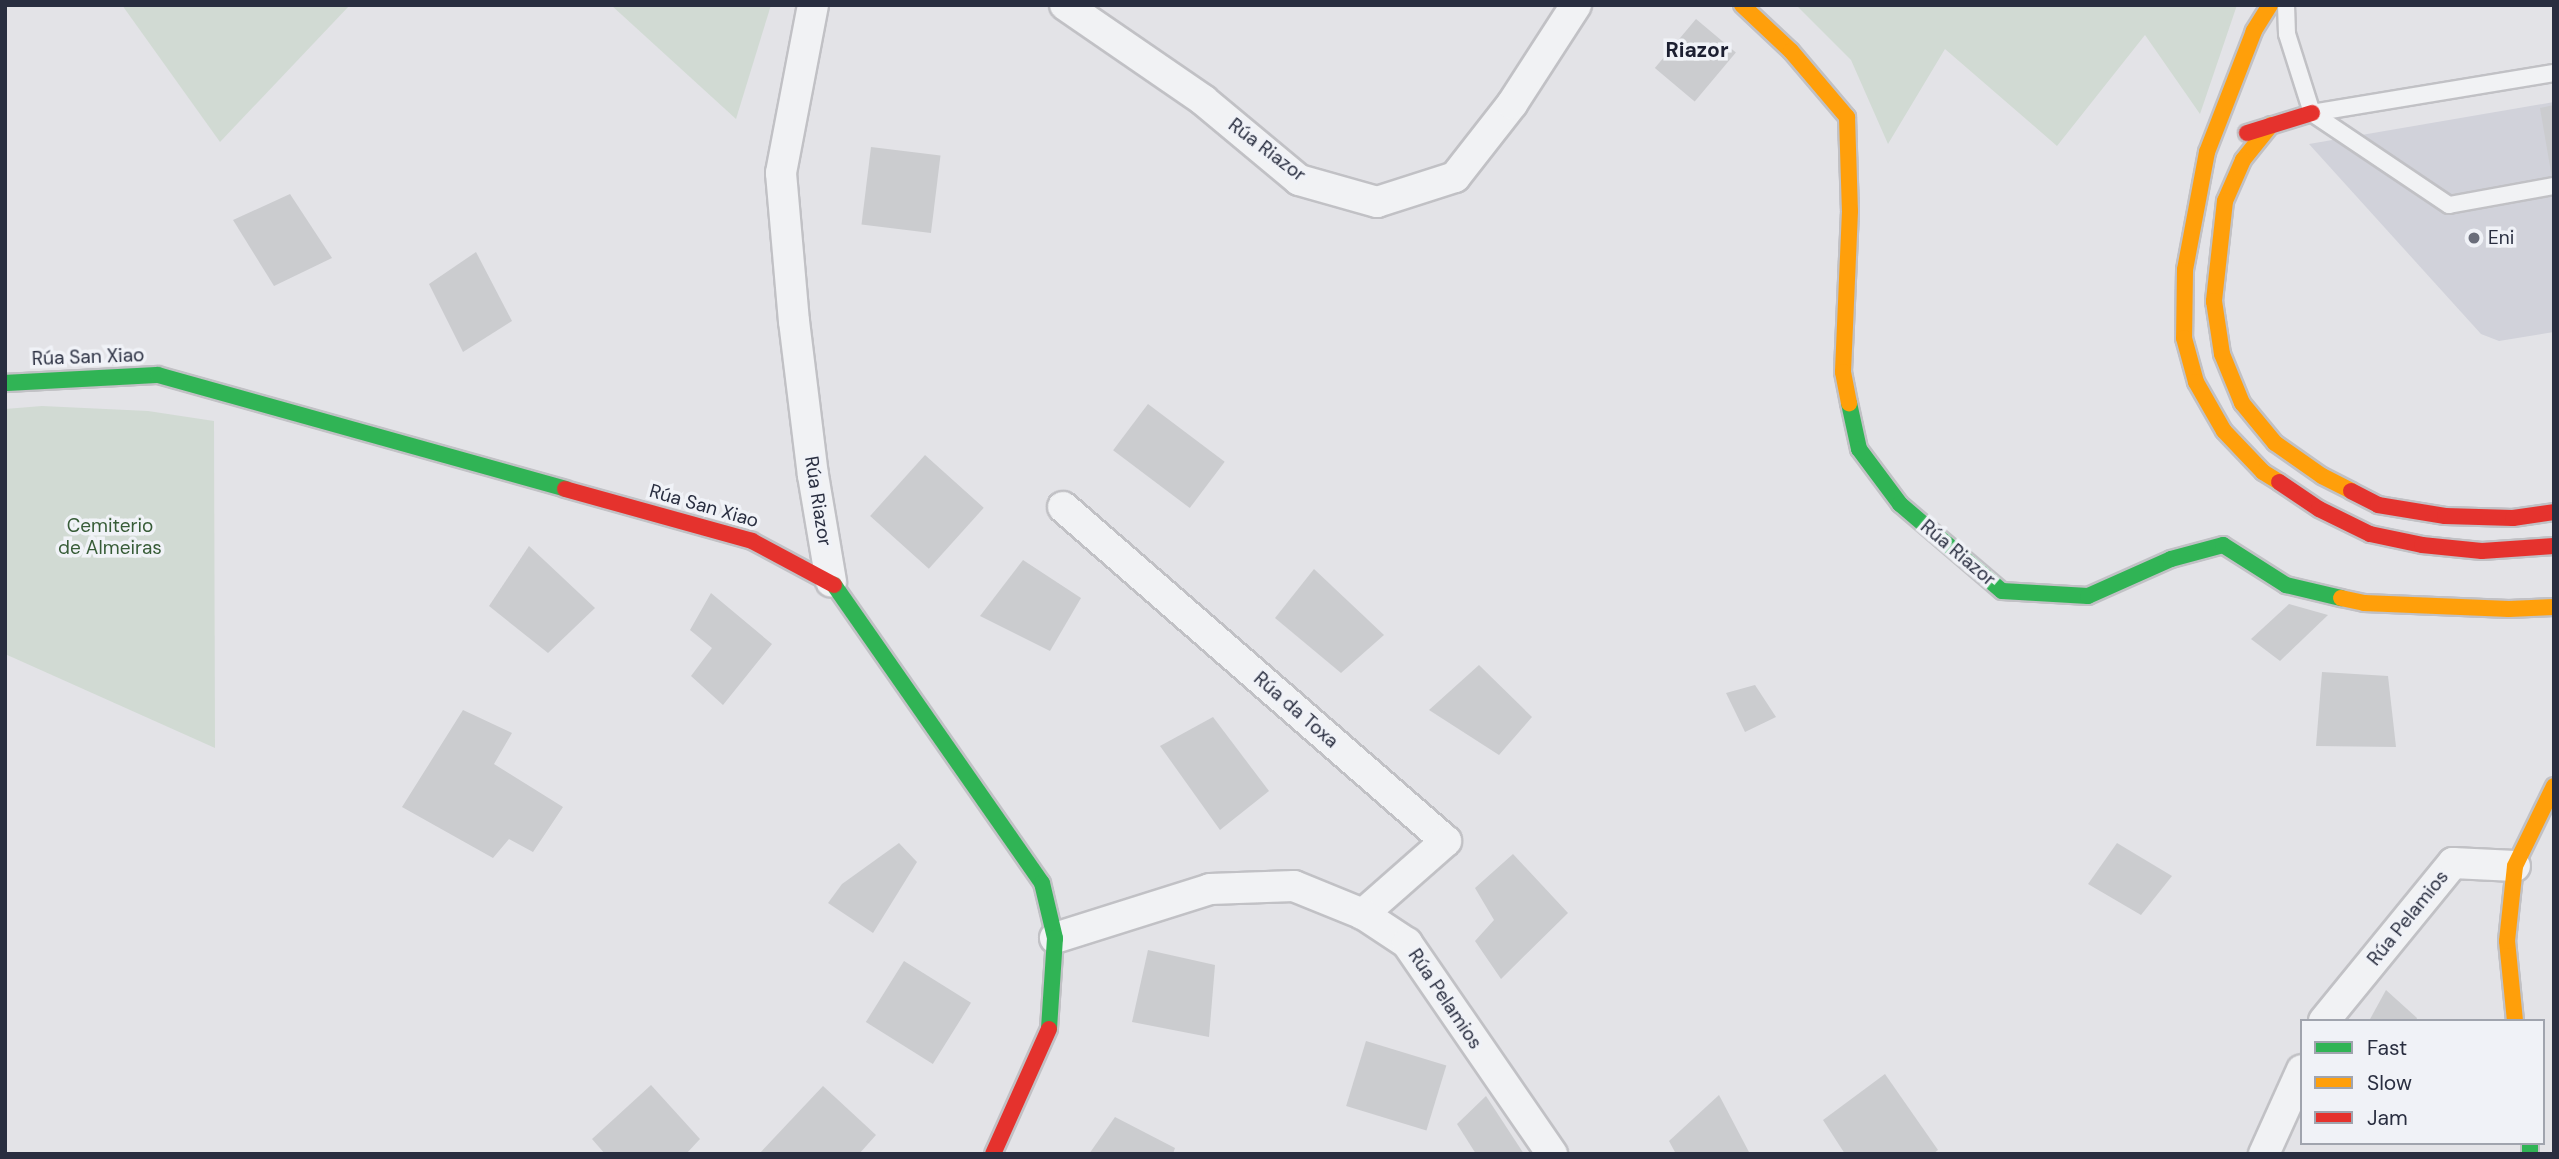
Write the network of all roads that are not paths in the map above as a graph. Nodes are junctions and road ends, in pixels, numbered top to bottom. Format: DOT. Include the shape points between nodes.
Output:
graph roads {
  1 [pos="813,5"];
  2 [pos="1065,5"];
  3 [pos="1576,5"];
  4 [pos="1742,5"];
  5 [pos="2270,5"];
  6 [pos="2286,5"];
  7 [pos="2554,73"];
  8 [pos="2312,113"];
  9 [pos="2272,125"];
  10 [pos="2207,152"];
  11 [pos="2554,186"];
  12 [pos="5,383"];
  13 [pos="1063,507"];
  14 [pos="2554,512"];
  15 [pos="2554,547"];
  16 [pos="831,581"];
  17 [pos="2554,607"];
  18 [pos="2554,786"];
  19 [pos="2515,866"];
  20 [pos="1363,914"];
  21 [pos="1055,938"];
  22 [pos="2326,1019"];
  23 [pos="2515,1019"];
  24 [pos="2300,1074"];
  25 [pos="993,1154"];
  26 [pos="1552,1154"];
  27 [pos="2264,1154"];
  1 -- 16 [label="street, Rúa Riazor" via="780,173 797,347"];
  2 -- 3 [label="street, Rúa Riazor" via="1203,100 1299,180 1377,202 1455,177 1512,104"];
  4 -- 17 [label="main road, Rúa Riazor" via="1791,51 1847,117 1850,211 1843,372 1859,449 1900,504 2002,591 2088,596 2171,559 2223,545 2286,585 2364,603"];
  5 -- 10 [label="main road" via="2254,31"];
  6 -- 8 [label="lane" via="2287,34"];
  7 -- 8 [label="lane"];
  8 -- 9 [label="main road"];
  8 -- 11 [label="lane" via="2449,205"];
  9 -- 10 [label="main road" via="2224,140"];
  9 -- 14 [label="main road" via="2243,160 2225,201 2215,289 2222,354 2242,403 2275,443 2322,476 2378,505 2445,516 2513,518"];
  10 -- 15 [label="main road" via="2185,270 2184,338 2196,382 2224,431 2263,472 2319,509 2371,534 2482,551"];
  12 -- 16 [label="main road, Rúa San Xiao" via="158,375 752,541"];
  13 -- 20 [label="street, Rúa da Toxa" via="1446,841"];
  16 -- 21 [label="main road, Rúa San Xiao" via="1042,883"];
  18 -- 19 [label="main road"];
  19 -- 22 [label="street, Rúa Pelamios" via="2453,863"];
  19 -- 23 [label="main road" via="2507,940"];
  20 -- 21 [label="street, Rúa Pelamios" via="1293,886 1210,889"];
  20 -- 26 [label="street, Rúa Pelamios" via="1407,943"];
  21 -- 25 [label="main road, Rúa San Xiao" via="1049,1036"];
  24 -- 27 [label="street"];
}
